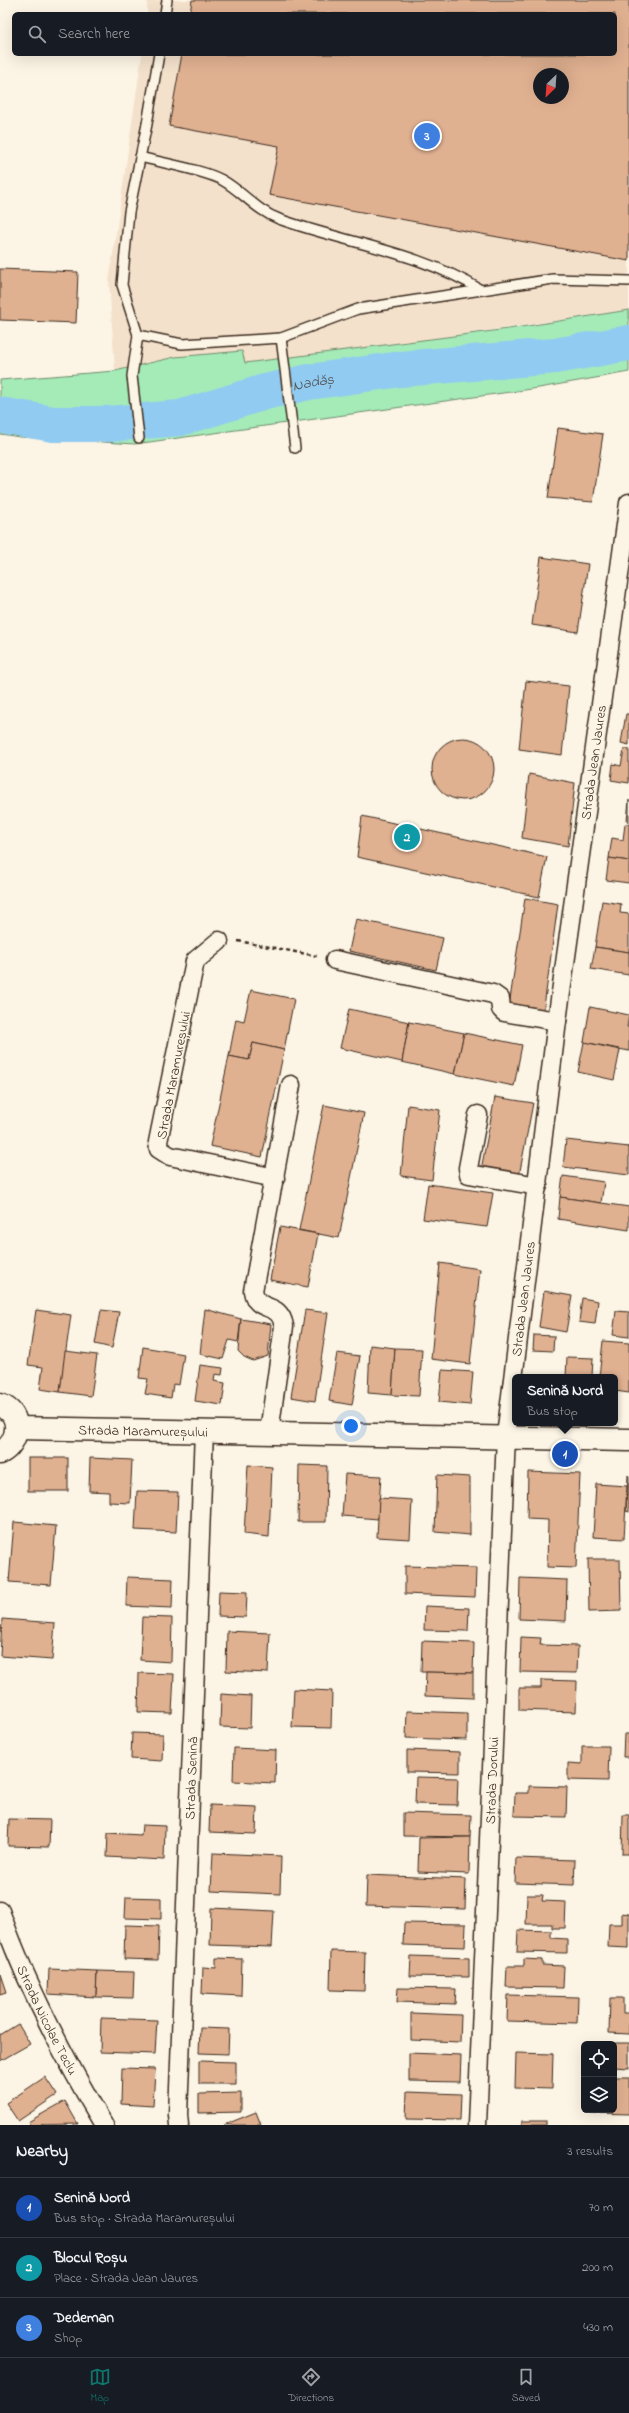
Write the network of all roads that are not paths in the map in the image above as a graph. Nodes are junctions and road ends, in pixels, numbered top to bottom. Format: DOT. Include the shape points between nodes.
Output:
graph roads {
  1 [pos="168,0"];
  2 [pos="165,12"];
  3 [pos="159,56"];
  4 [pos="140,157"];
  5 [pos="629,281"];
  6 [pos="481,290"];
  7 [pos="138,335"];
  8 [pos="282,338"];
  9 [pos="139,438"];
  10 [pos="295,448"];
  11 [pos="629,503"];
  12 [pos="219,941"];
  13 [pos="335,960"];
  14 [pos="557,1021"];
  15 [pos="291,1085"];
  16 [pos="478,1115"];
  17 [pos="275,1178"];
  18 [pos="538,1186"];
  19 [pos="514,1374"];
  20 [pos="512,1389"];
  21 [pos="0,1405"];
  22 [pos="17,1428"];
  23 [pos="204,1431"];
  24 [pos="269,1432"];
  25 [pos="506,1436"];
  26 [pos="629,1440"];
  27 [pos="0,1453"];
  28 [pos="0,1912"];
  29 [pos="104,2125"];
  30 [pos="179,2125"];
  31 [pos="477,2125"];
  1 -- 2 [label="lane"];
  3 -- 4 [label="lane"];
  4 -- 6 [label="lane" via="221,179 260,209 278,219 383,249 456,275"];
  4 -- 7 [label="lane" via="129,212 122,285"];
  5 -- 6 [label="lane" via="553,280"];
  6 -- 8 [label="lane" via="358,309"];
  7 -- 8 [label="lane" via="182,344"];
  7 -- 9 [label="lane" via="132,376"];
  8 -- 10 [label="lane"];
  11 -- 14 [label="street, Strada Jean Jaures"];
  12 -- 17 [label="street, Strada Maramureșului" via="195,961 158,1142 159,1149 170,1156"];
  13 -- 14 [label="street" via="493,994 500,999 500,1006 504,1012"];
  14 -- 18 [label="street, Strada Jean Jaures"];
  15 -- 17 [label="street"];
  16 -- 18 [label="street" via="469,1174"];
  17 -- 24 [label="street" via="253,1291 254,1299 259,1304 277,1311 282,1316 284,1326"];
  18 -- 19 [label="street, Strada Jean Jaures"];
  20 -- 25 [label="street, Strada Jean Jaures"];
  21 -- 22 [label="main road" via="10,1412"];
  22 -- 23 [label="main road, Strada Maramureșului"];
  22 -- 27 [label="main road" via="12,1444"];
  23 -- 24 [label="main road, Strada Maramureșului"];
  23 -- 30 [label="street, Strada Senină"];
  24 -- 25 [label="main road, Strada Maramureșului"];
  25 -- 26 [label="main road, Strada Maramureșului"];
  25 -- 31 [label="street, Strada Dorului"];
  28 -- 29 [label="street, Strada Nicolae Teclu" via="27,1981 50,2030"];
}
